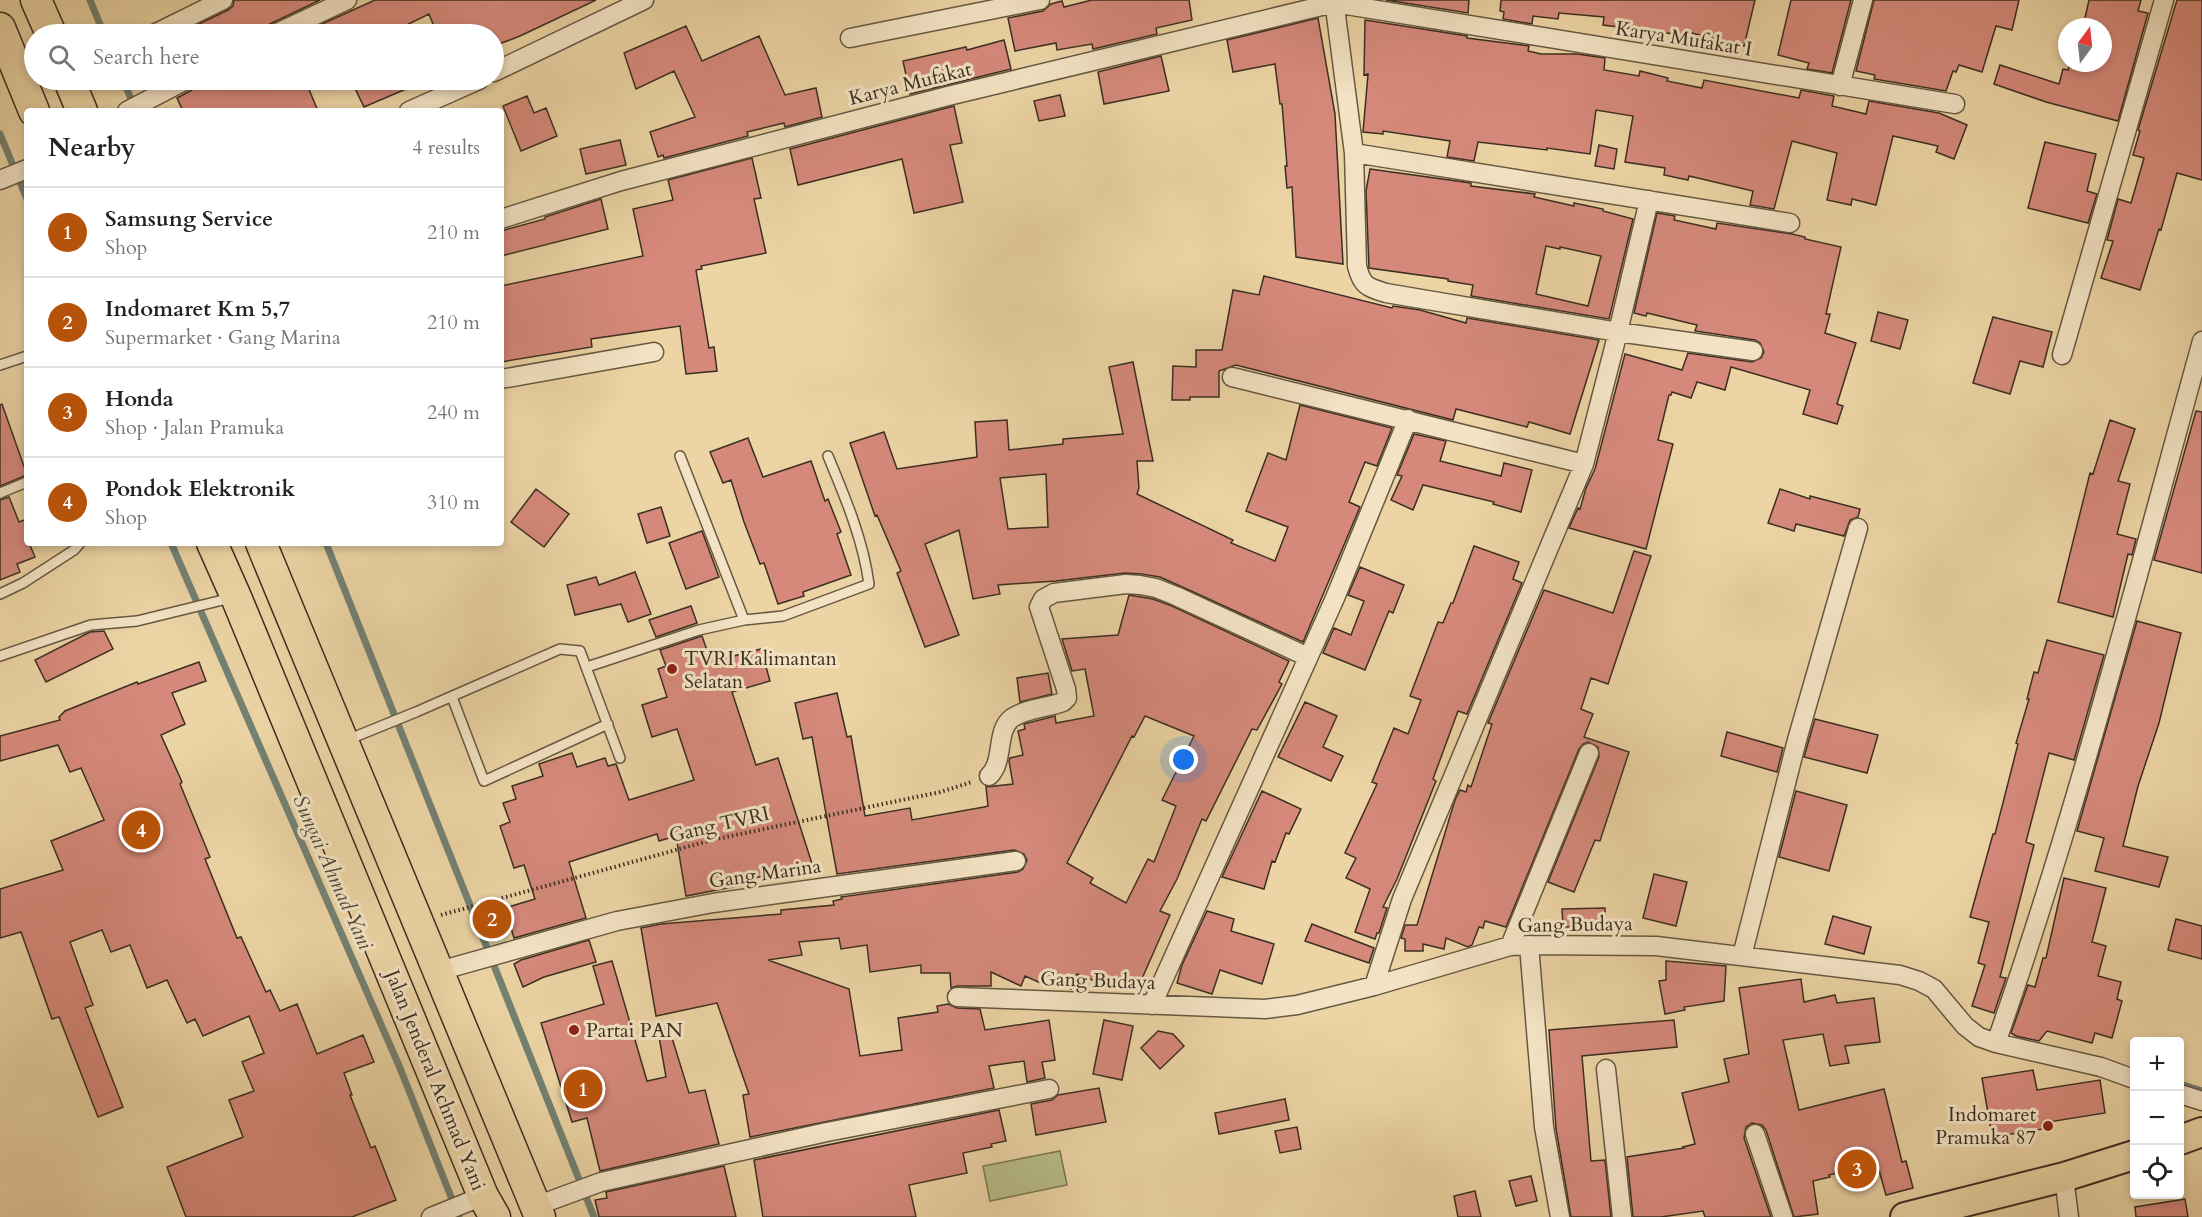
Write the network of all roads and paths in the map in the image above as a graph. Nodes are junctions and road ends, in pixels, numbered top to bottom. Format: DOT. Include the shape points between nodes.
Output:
graph roads {
  1 [pos="36,0"];
  2 [pos="223,0"];
  3 [pos="347,0"];
  4 [pos="644,0"];
  5 [pos="1040,0"];
  6 [pos="1863,0"];
  7 [pos="2164,0"];
  8 [pos="1334,1"];
  9 [pos="47,24"];
  10 [pos="174,24"];
  11 [pos="296,24"];
  12 [pos="0,28"];
  13 [pos="850,38"];
  14 [pos="7,63"];
  15 [pos="504,67"];
  16 [pos="1840,86"];
  17 [pos="73,90"];
  18 [pos="167,90"];
  19 [pos="456,90"];
  20 [pos="1955,104"];
  21 [pos="32,108"];
  22 [pos="81,108"];
  23 [pos="133,108"];
  24 [pos="416,108"];
  25 [pos="1354,153"];
  26 [pos="24,169"];
  27 [pos="0,180"];
  28 [pos="1649,201"];
  29 [pos="504,218"];
  30 [pos="1790,224"];
  31 [pos="1618,332"];
  32 [pos="2202,341"];
  33 [pos="1753,351"];
  34 [pos="654,352"];
  35 [pos="2062,355"];
  36 [pos="24,357"];
  37 [pos="0,365"];
  38 [pos="1232,377"];
  39 [pos="504,378"];
  40 [pos="1408,419"];
  41 [pos="680,456"];
  42 [pos="828,456"];
  43 [pos="1584,464"];
  44 [pos="24,483"];
  45 [pos="0,493"];
  46 [pos="1858,528"];
  47 [pos="77,546"];
  48 [pos="213,546"];
  49 [pos="262,546"];
  50 [pos="0,594"];
  51 [pos="223,600"];
  52 [pos="744,620"];
  53 [pos="0,656"];
  54 [pos="1308,657"];
  55 [pos="587,667"];
  56 [pos="452,697"];
  57 [pos="608,724"];
  58 [pos="343,741"];
  59 [pos="1589,753"];
  60 [pos="620,758"];
  61 [pos="989,776"];
  62 [pos="373,812"];
  63 [pos="332,831"];
  64 [pos="388,853"];
  65 [pos="1016,861"];
  66 [pos="349,872"];
  67 [pos="457,911"];
  68 [pos="1529,945"];
  69 [pos="1510,946"];
  70 [pos="1742,956"];
  71 [pos="439,971"];
  72 [pos="1374,986"];
  73 [pos="957,997"];
  74 [pos="1152,1005"];
  75 [pos="1996,1043"];
  76 [pos="1606,1069"];
  77 [pos="2130,1077"];
  78 [pos="1049,1089"];
  79 [pos="2184,1095"];
  80 [pos="2202,1101"];
  81 [pos="2202,1132"];
  82 [pos="1755,1134"];
  83 [pos="2184,1139"];
  84 [pos="2130,1156"];
  85 [pos="2064,1177"];
  86 [pos="481,1206"];
  87 [pos="538,1212"];
  88 [pos="1919,1215"];
  89 [pos="434,1216"];
  90 [pos="1560,1217"];
  91 [pos="1622,1217"];
  92 [pos="1783,1217"];
  93 [pos="2069,1217"];
  1 -- 9 [label="highway"];
  2 -- 10 [label="street"];
  3 -- 11 [label="street"];
  4 -- 15 [label="street"];
  5 -- 13 [label="street"];
  6 -- 16 [label="street"];
  7 -- 35 [label="street"];
  8 -- 16 [label="street, Karya Mufakat I"];
  8 -- 25 [label="street"];
  8 -- 29 [label="street, Karya Mufakat" via="948,96 621,182"];
  12 -- 14 [label="highway"];
  14 -- 21 [label="highway"];
  16 -- 20 [label="street, Karya Mufakat I"];
  17 -- 22 [label="highway"];
  18 -- 23 [label="street"];
  19 -- 24 [label="street"];
  25 -- 28 [label="street"];
  25 -- 31 [label="street" via="1357,266 1360,280 1369,288"];
  26 -- 27 [label="street"];
  28 -- 30 [label="street"];
  28 -- 31 [label="street"];
  31 -- 33 [label="street"];
  31 -- 43 [label="street"];
  32 -- 75 [label="street" via="2041,910"];
  34 -- 39 [label="street"];
  36 -- 37 [label="lane"];
  38 -- 40 [label="street"];
  40 -- 43 [label="street"];
  40 -- 54 [label="street"];
  41 -- 52 [label="lane"];
  42 -- 52 [label="lane" via="863,550 869,584 783,616"];
  43 -- 72 [label="street" via="1402,899"];
  44 -- 45 [label="lane"];
  46 -- 70 [label="street" via="1797,740"];
  47 -- 50 [label="lane"];
  48 -- 51 [label="highway, Jalan Jenderal Achmad Yani"];
  49 -- 58 [label="highway"];
  51 -- 53 [label="lane" via="136,621 91,625"];
  51 -- 63 [label="highway, Jalan Jenderal Achmad Yani"];
  52 -- 55 [label="lane" via="699,630"];
  54 -- 61 [label="street" via="1156,588 1126,584 1054,593 1043,599 1039,607 1067,698 1012,718"];
  54 -- 74 [label="street"];
  55 -- 56 [label="lane" via="580,651 560,649"];
  55 -- 57 [label="lane"];
  56 -- 57 [label="lane" via="484,781"];
  56 -- 58 [label="lane"];
  57 -- 60 [label="lane"];
  58 -- 62 [label="highway"];
  59 -- 69 [label="street"];
  61 -- 67 [label="path, Gang TVRI" via="940,792 712,840"];
  62 -- 63 [label="highway"];
  62 -- 64 [label="highway"];
  63 -- 66 [label="highway, Jalan Jenderal Achmad Yani"];
  64 -- 66 [label="highway"];
  64 -- 71 [label="highway"];
  65 -- 71 [label="street, Gang Marina" via="712,903 617,921"];
  66 -- 86 [label="highway, Jalan Jenderal Achmad Yani"];
  68 -- 69 [label="street, Gang Budaya"];
  68 -- 70 [label="street, Gang Budaya" via="1656,946"];
  68 -- 90 [label="street" via="1544,1127"];
  69 -- 72 [label="street, Gang Budaya"];
  70 -- 75 [label="street, Gang Budaya" via="1900,975 1919,981 1934,989 1965,1026"];
  71 -- 87 [label="highway"];
  72 -- 74 [label="street, Gang Budaya" via="1265,1010"];
  73 -- 74 [label="street, Gang Budaya"];
  75 -- 77 [label="street, Gang Budaya"];
  76 -- 91 [label="street"];
  78 -- 87 [label="street" via="827,1132 602,1182"];
  79 -- 80 [label="street"];
  81 -- 83 [label="main road"];
  82 -- 92 [label="street"];
  84 -- 85 [label="main road"];
  85 -- 88 [label="main road"];
  85 -- 93 [label="street"];
  86 -- 89 [label="street"];
}
